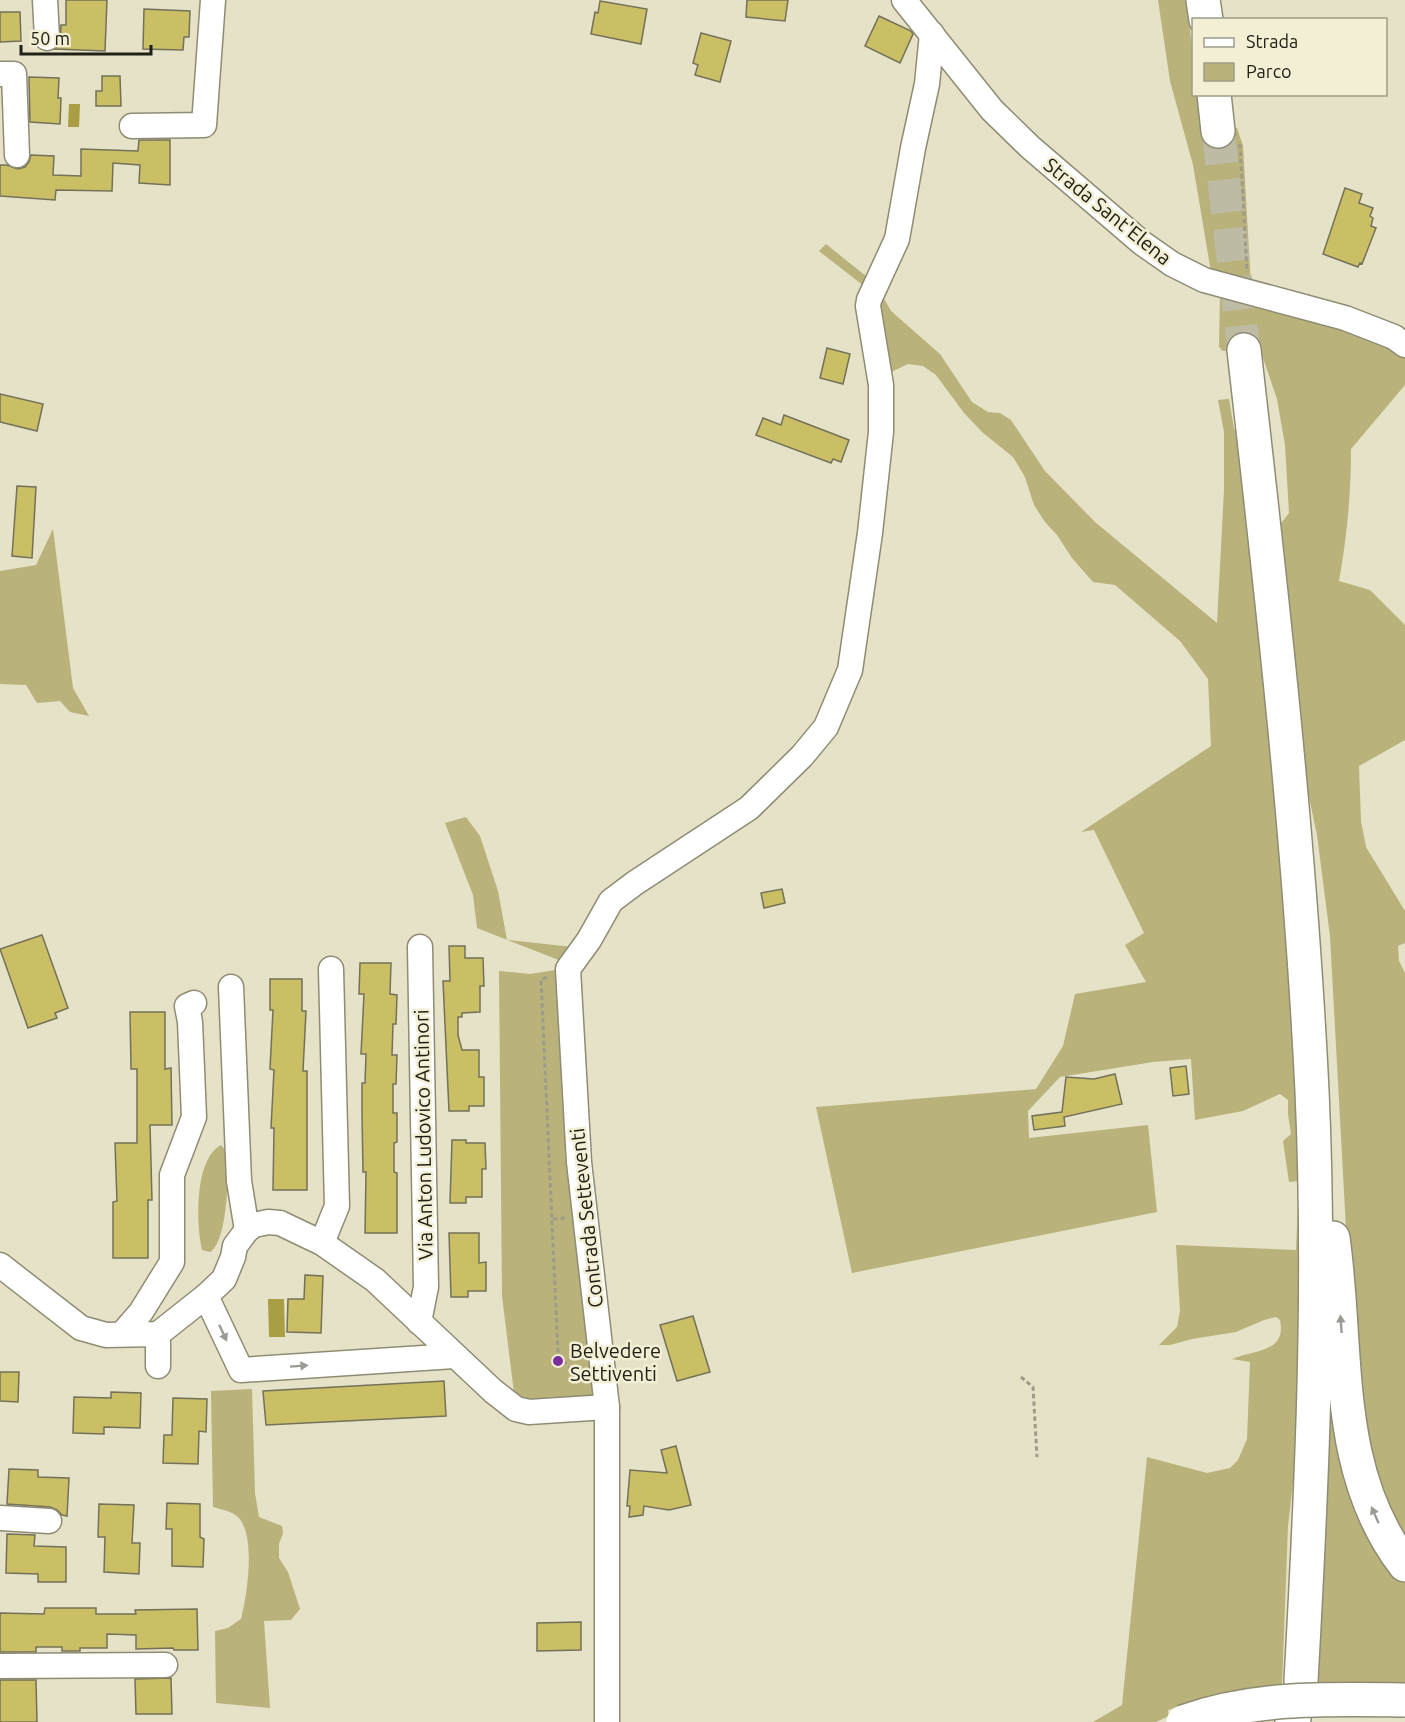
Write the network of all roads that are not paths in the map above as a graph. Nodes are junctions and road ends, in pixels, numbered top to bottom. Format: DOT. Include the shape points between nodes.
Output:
graph roads {
  1 [pos="45,0"];
  2 [pos="213,0"];
  3 [pos="904,0"];
  4 [pos="1203,0"];
  5 [pos="1206,18"];
  6 [pos="932,34"];
  7 [pos="47,38"];
  8 [pos="0,74"];
  9 [pos="1215,96"];
  10 [pos="132,126"];
  11 [pos="1229,133"];
  12 [pos="17,155"];
  13 [pos="1405,345"];
  14 [pos="1244,350"];
  15 [pos="420,947"];
  16 [pos="331,969"];
  17 [pos="231,987"];
  18 [pos="194,1003"];
  19 [pos="1312,1094"];
  20 [pos="247,1230"];
  21 [pos="322,1243"];
  22 [pos="0,1265"];
  23 [pos="206,1296"];
  24 [pos="419,1322"];
  25 [pos="122,1334"];
  26 [pos="158,1334"];
  27 [pos="454,1356"];
  28 [pos="158,1366"];
  29 [pos="607,1407"];
  30 [pos="0,1518"];
  31 [pos="49,1521"];
  32 [pos="1405,1565"];
  33 [pos="165,1665"];
  34 [pos="0,1666"];
  35 [pos="1301,1681"];
  36 [pos="1405,1700"];
  37 [pos="607,1722"];
  38 [pos="1183,1722"];
  1 -- 7 [label="street"];
  2 -- 10 [label="street" via="204,125"];
  3 -- 6 [label="street, Strada Sant'Elena"];
  4 -- 5 [label="highway"];
  6 -- 13 [label="street, Strada Sant'Elena" via="992,110 1030,147 1172,264 1204,280 1346,318"];
  6 -- 29 [label="street, Contrada Setteventi" via="927,84 897,238 868,306 881,385 881,432 850,669 826,727 802,756 749,808 611,901 569,968 579,1162"];
  8 -- 12 [label="street" via="14,74"];
  9 -- 11 [label="highway"];
  14 -- 19 [label="highway" via="1290,773"];
  15 -- 24 [label="street, Via Anton Ludovico Antinori" via="426,1287"];
  16 -- 21 [label="street" via="338,1206"];
  17 -- 20 [label="street" via="239,1180"];
  18 -- 25 [label="street" via="187,1006 194,1117 172,1175 172,1262 141,1312"];
  32 -- 19 [label="highway, one-way" via="1372,1510 1352,1441 1337,1270"];
  19 -- 35 [label="highway" via="1316,1366"];
  20 -- 21 [label="street" via="268,1222 280,1223"];
  20 -- 23 [label="street" via="235,1246 224,1279"];
  21 -- 24 [label="street" via="375,1280"];
  22 -- 25 [label="street" via="81,1328 106,1335"];
  23 -- 26 [label="street"];
  23 -- 27 [label="street, one-way" via="241,1370"];
  24 -- 27 [label="street"];
  25 -- 26 [label="street"];
  26 -- 28 [label="street"];
  27 -- 29 [label="street" via="516,1409 529,1412"];
  29 -- 37 [label="street, Contrada Setteventi"];
  30 -- 31 [label="street"];
  33 -- 34 [label="street"];
  36 -- 38 [label="highway, bridge" via="1288,1700 1236,1707"];
}
